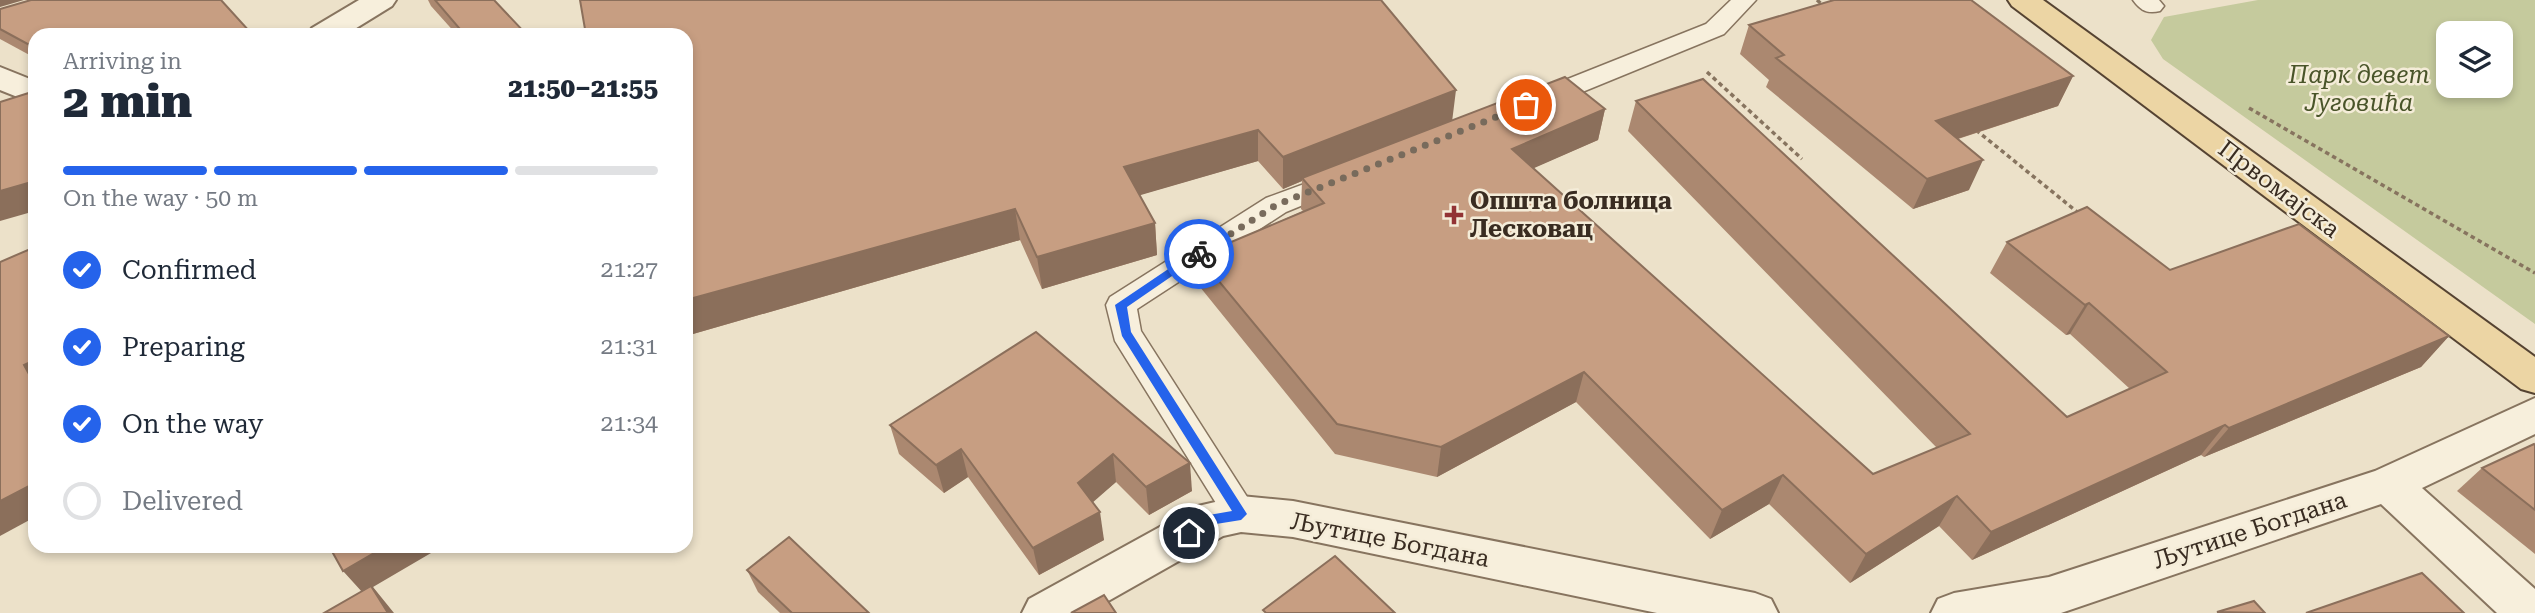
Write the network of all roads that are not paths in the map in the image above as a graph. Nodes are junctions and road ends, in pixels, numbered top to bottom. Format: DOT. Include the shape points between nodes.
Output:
graph roads {
  1 [pos="381,0"];
  2 [pos="1744,0"];
  3 [pos="2023,0"];
  4 [pos="335,28"];
  5 [pos="0,77"];
  6 [pos="28,91"];
  7 [pos="1509,112"];
  8 [pos="1367,169"];
  9 [pos="2535,378"];
  10 [pos="2535,414"];
  11 [pos="2388,484"];
  12 [pos="1241,514"];
  13 [pos="1045,613"];
  14 [pos="1755,613"];
  15 [pos="1954,613"];
  16 [pos="2529,613"];
  1 -- 4 [label="street"];
  2 -- 7 [label="lane" via="1715,29"];
  3 -- 9 [label="main road, Првомајска"];
  5 -- 6 [label="street"];
  8 -- 12 [label="lane" via="1276,205 1121,305 1126,333"];
  10 -- 11 [label="street, Љутице Богдана"];
  11 -- 15 [label="street, Љутице Богдана" via="2049,597"];
  11 -- 16 [label="street"];
  12 -- 13 [label="street, Љутице Богдана" via="1214,519"];
  12 -- 14 [label="street, Љутице Богдана" via="1293,519"];
}
